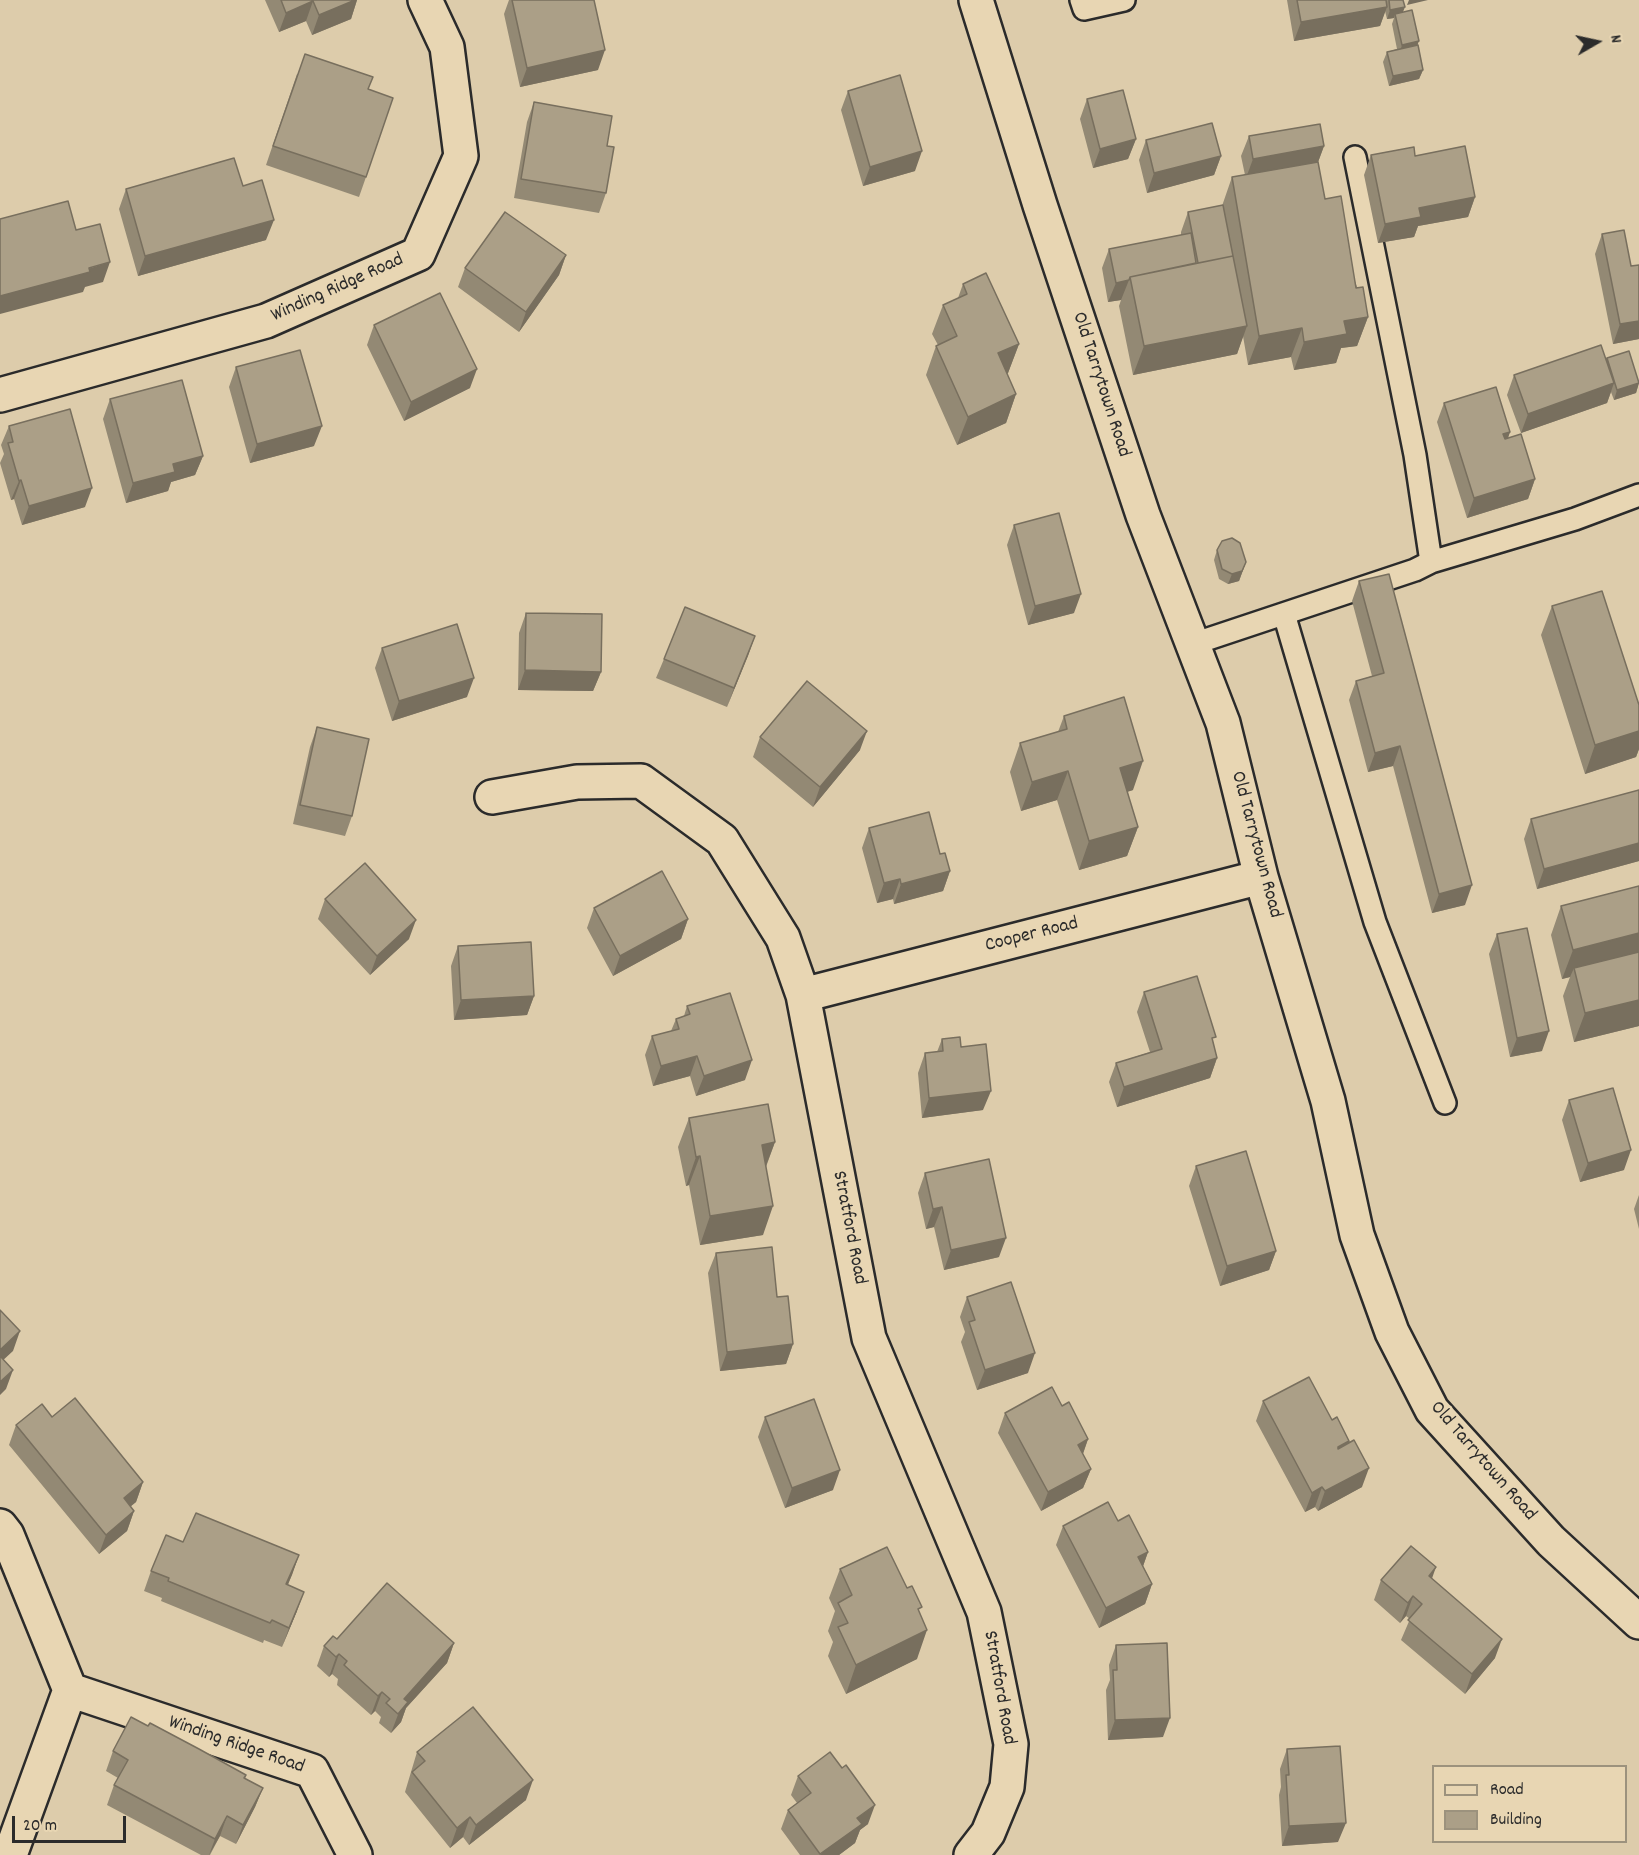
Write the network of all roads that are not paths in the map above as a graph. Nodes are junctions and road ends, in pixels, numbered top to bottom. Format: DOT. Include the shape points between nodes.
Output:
graph roads {
  1 [pos="425,0"];
  2 [pos="976,0"];
  3 [pos="1081,0"];
  4 [pos="1124,0"];
  5 [pos="1355,157"];
  6 [pos="0,395"];
  7 [pos="1639,495"];
  8 [pos="1431,562"];
  9 [pos="1284,614"];
  10 [pos="1192,644"];
  11 [pos="492,797"];
  12 [pos="1261,877"];
  13 [pos="803,995"];
  14 [pos="1445,1103"];
  15 [pos="0,1526"];
  16 [pos="1639,1622"];
  17 [pos="70,1690"];
  18 [pos="9,1855"];
  19 [pos="355,1855"];
  20 [pos="971,1855"];
  1 -- 6 [label="street, Winding Ridge Road" via="447,47 462,156 418,254 266,321"];
  2 -- 10 [label="street, Old Tarrytown Road" via="1135,493"];
  3 -- 4 [label="lane" via="1084,9"];
  5 -- 8 [label="lane" via="1415,455"];
  7 -- 8 [label="lane" via="1575,519"];
  8 -- 9 [label="lane"];
  9 -- 10 [label="lane"];
  9 -- 14 [label="lane" via="1376,922"];
  10 -- 12 [label="street, Old Tarrytown Road" via="1223,723"];
  11 -- 13 [label="street, Stratford Road" via="576,782 641,781 722,840 783,938"];
  12 -- 13 [label="street, Cooper Road"];
  12 -- 16 [label="street, Old Tarrytown Road" via="1328,1101 1358,1235 1392,1332 1432,1410 1551,1541"];
  13 -- 20 [label="street, Stratford Road" via="869,1338 984,1612 1011,1744 1007,1787 988,1833"];
  15 -- 17 [label="street"];
  17 -- 18 [label="street"];
  17 -- 19 [label="street, Winding Ridge Road" via="312,1771"];
}
